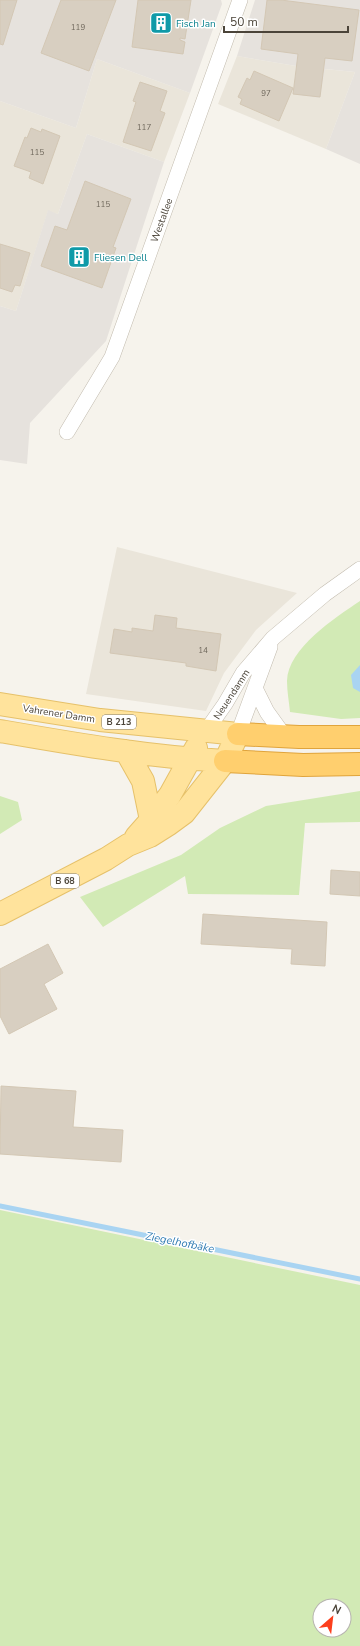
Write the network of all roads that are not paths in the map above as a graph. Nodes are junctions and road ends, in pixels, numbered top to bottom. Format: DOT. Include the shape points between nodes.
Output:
graph roads {
  1 [pos="240,0"];
  2 [pos="67,432"];
  3 [pos="360,569"];
  4 [pos="272,638"];
  5 [pos="255,688"];
  6 [pos="0,704"];
  7 [pos="0,731"];
  8 [pos="206,731"];
  9 [pos="238,734"];
  10 [pos="285,736"];
  11 [pos="360,737"];
  12 [pos="126,752"];
  13 [pos="190,759"];
  14 [pos="225,761"];
  15 [pos="360,764"];
  16 [pos="151,820"];
  17 [pos="128,845"];
  18 [pos="0,914"];
  1 -- 2 [label="street, Westallee" via="112,356"];
  3 -- 4 [label="street, Neuendamm"];
  4 -- 5 [label="street, Neuendamm"];
  4 -- 8 [label="street, Neuendamm" via="243,673"];
  5 -- 9 [label="street, Neuendamm"];
  5 -- 10 [label="street, Neuendamm" via="267,712"];
  6 -- 8 [label="main road, Vahrener Damm / B 213" via="100,720"];
  7 -- 12 [label="main road"];
  8 -- 9 [label="main road, Vahrener Damm / B 213"];
  8 -- 13 [label="main road, B 68"];
  9 -- 10 [label="highway, B 213"];
  9 -- 14 [label="main road, B 68"];
  10 -- 11 [label="highway, B 213"];
  12 -- 13 [label="main road"];
  12 -- 16 [label="main road" via="143,781"];
  13 -- 14 [label="main road"];
  13 -- 16 [label="main road, B 68" via="170,795"];
  14 -- 15 [label="highway" via="303,765"];
  14 -- 17 [label="main road, B 68" via="184,813 150,836"];
  16 -- 17 [label="main road, B 68"];
  17 -- 18 [label="main road, B 68" via="106,860"];
}
